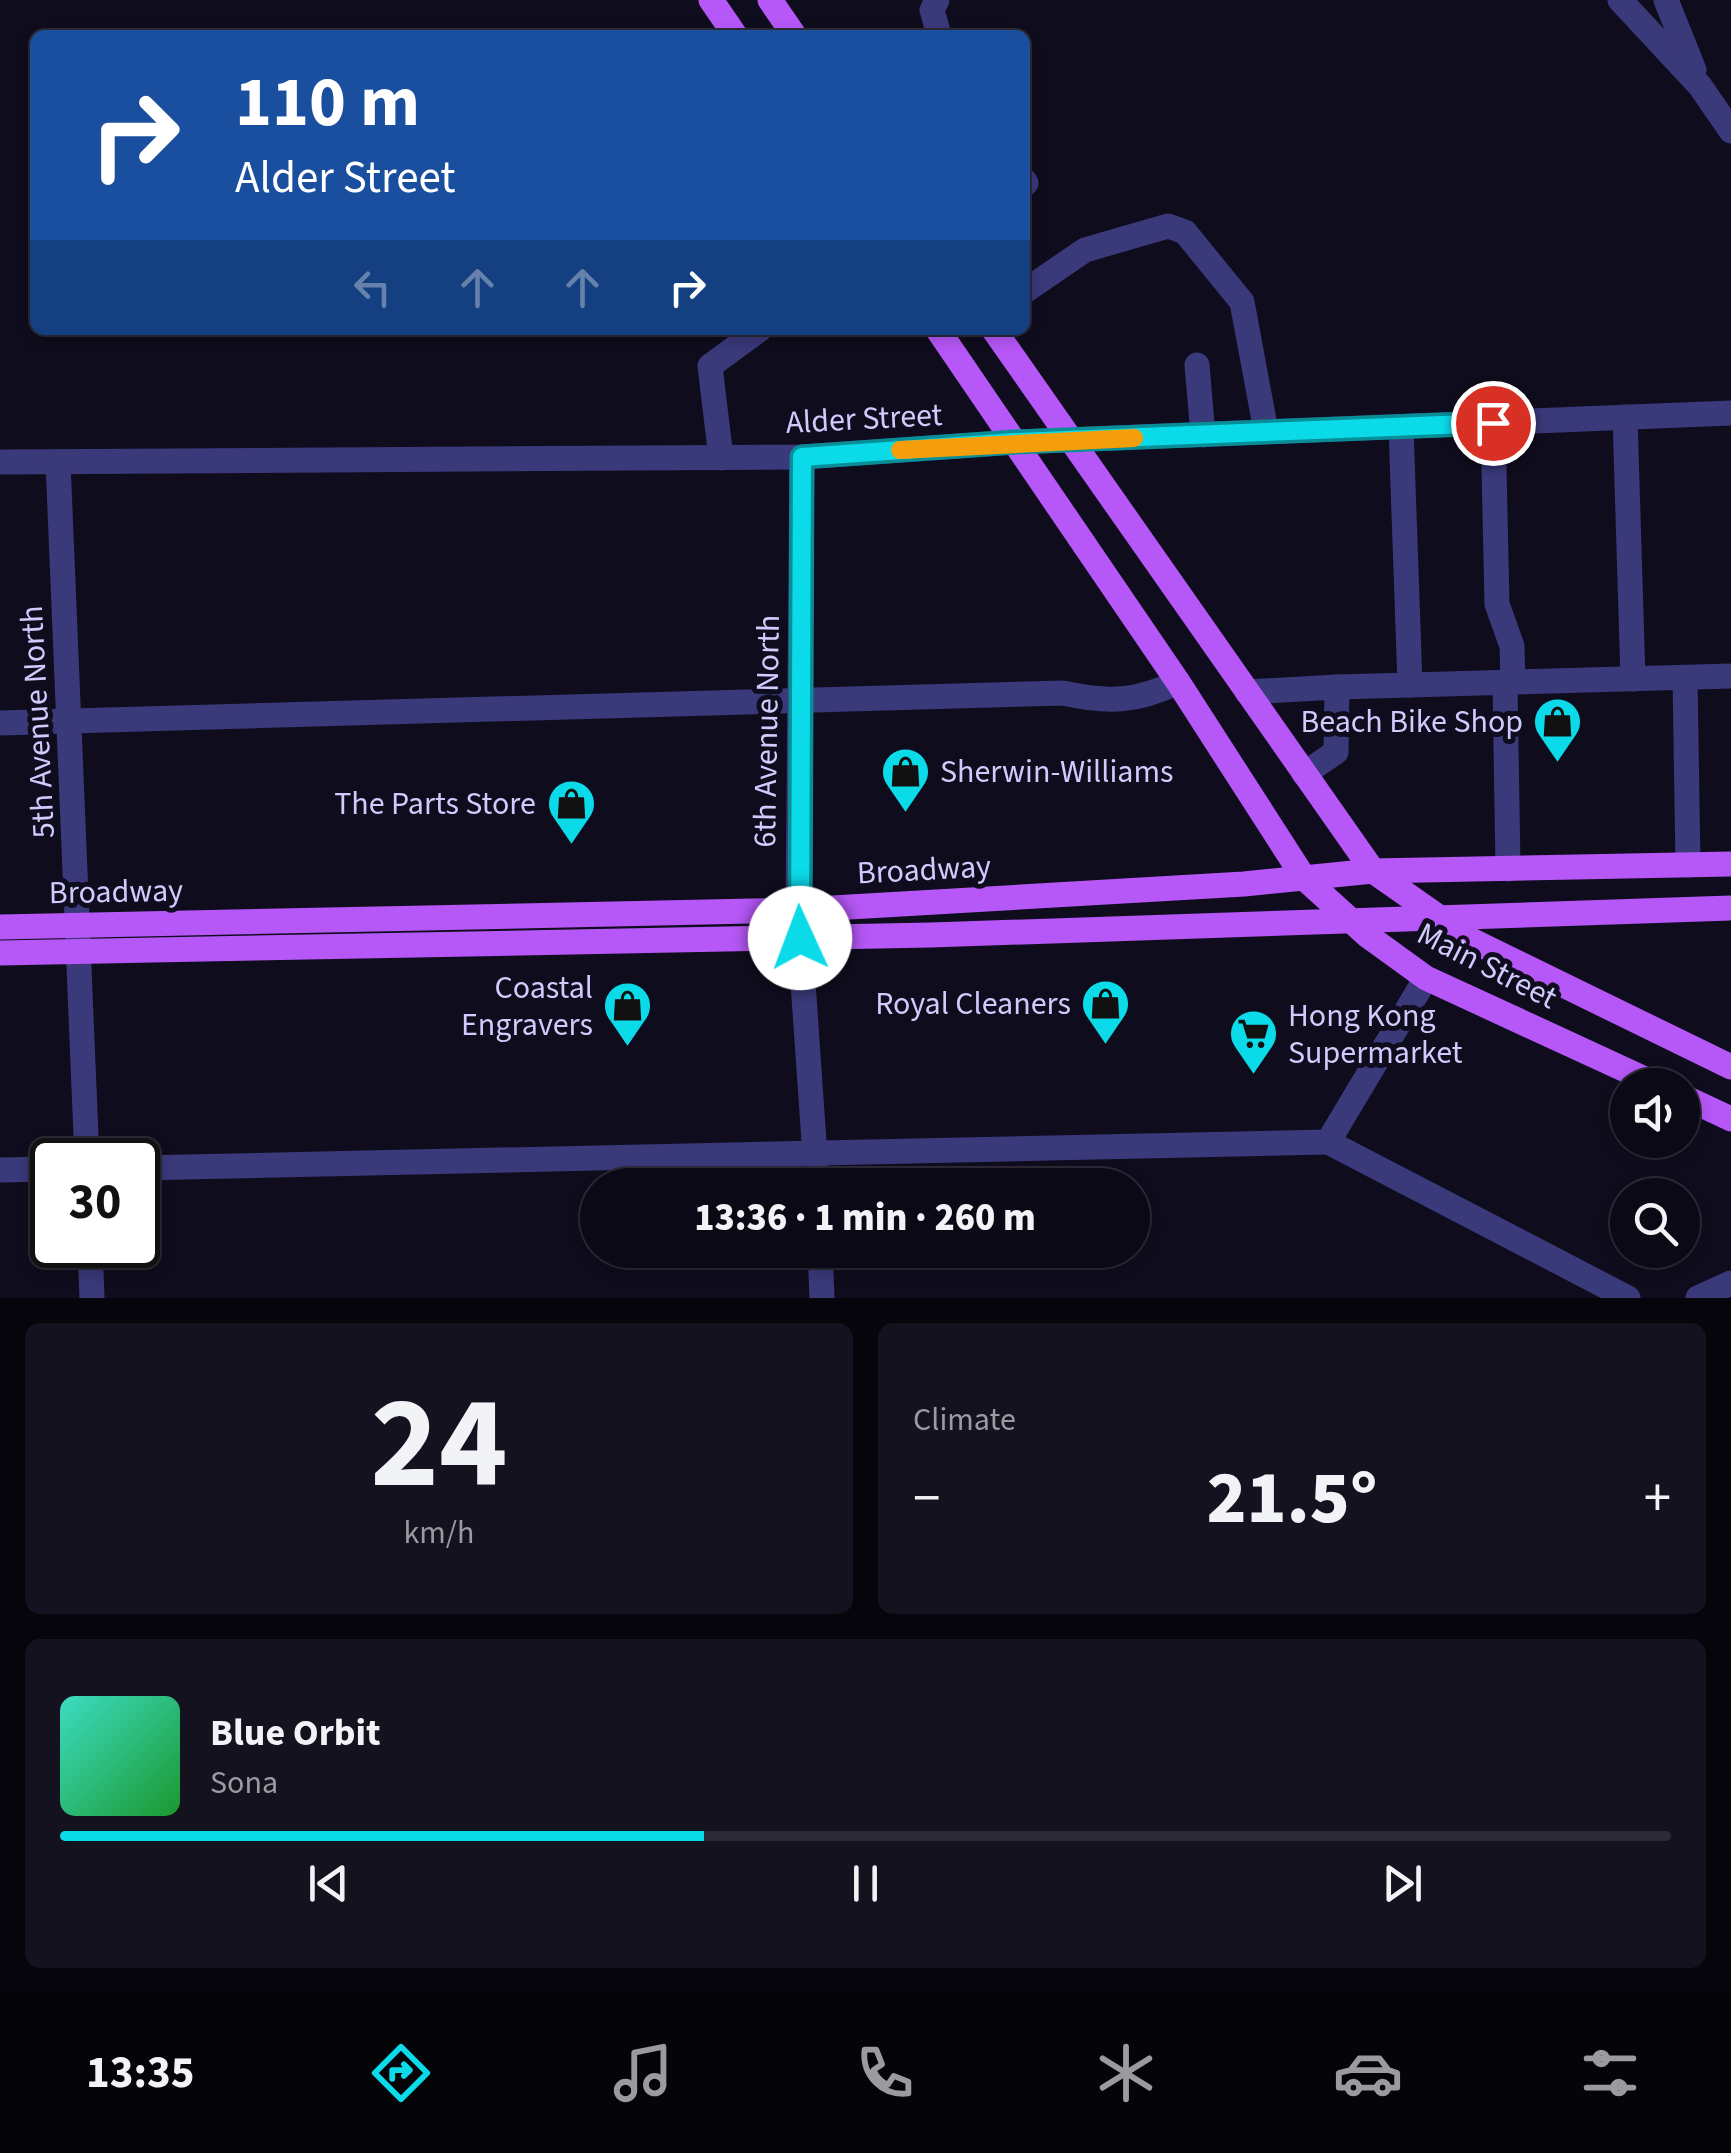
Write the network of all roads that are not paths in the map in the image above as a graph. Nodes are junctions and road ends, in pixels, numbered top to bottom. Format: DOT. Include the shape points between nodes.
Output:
graph roads {
  1 [pos="711,0"];
  2 [pos="770,0"];
  3 [pos="937,0"];
  4 [pos="1620,0"];
  5 [pos="1666,0"];
  6 [pos="732,30"];
  7 [pos="791,30"];
  8 [pos="938,30"];
  9 [pos="1700,86"];
  10 [pos="1731,131"];
  11 [pos="1030,288"];
  12 [pos="751,335"];
  13 [pos="941,335"];
  14 [pos="997,335"];
  15 [pos="1197,365"];
  16 [pos="1731,413"];
  17 [pos="1626,417"];
  18 [pos="1493,423"];
  19 [pos="1401,427"];
  20 [pos="1266,431"];
  21 [pos="1203,434"];
  22 [pos="1070,440"];
  23 [pos="1015,442"];
  24 [pos="802,457"];
  25 [pos="721,458"];
  26 [pos="0,462"];
  27 [pos="58,462"];
  28 [pos="1731,676"];
  29 [pos="1685,678"];
  30 [pos="1633,679"];
  31 [pos="1178,682"];
  32 [pos="1509,683"];
  33 [pos="1410,686"];
  34 [pos="1337,687"];
  35 [pos="1247,692"];
  36 [pos="800,701"];
  37 [pos="70,722"];
  38 [pos="0,723"];
  39 [pos="1304,774"];
  40 [pos="1731,864"];
  41 [pos="1688,865"];
  42 [pos="1508,870"];
  43 [pos="1373,871"];
  44 [pos="1304,878"];
  45 [pos="1731,908"];
  46 [pos="798,910"];
  47 [pos="1438,916"];
  48 [pos="1351,921"];
  49 [pos="0,927"];
  50 [pos="79,938"];
  51 [pos="800,938"];
  52 [pos="0,952"];
  53 [pos="1426,978"];
  54 [pos="1731,1067"];
  55 [pos="1621,1068"];
  56 [pos="1700,1104"];
  57 [pos="1731,1119"];
  58 [pos="86,1138"];
  59 [pos="1328,1142"];
  60 [pos="815,1153"];
  61 [pos="160,1168"];
  62 [pos="816,1168"];
  63 [pos="0,1170"];
  64 [pos="30,1170"];
  65 [pos="91,1268"];
  66 [pos="821,1268"];
  67 [pos="1731,1283"];
  68 [pos="92,1298"];
  69 [pos="822,1298"];
  70 [pos="1628,1298"];
  71 [pos="1698,1298"];
  1 -- 6 [label="main road"];
  2 -- 7 [label="main road"];
  3 -- 8 [label="street" via="932,10"];
  4 -- 9 [label="street"];
  5 -- 9 [label="street"];
  9 -- 10 [label="street"];
  11 -- 20 [label="street" via="1085,250 1168,226 1185,232 1242,302"];
  12 -- 25 [label="street" via="710,366"];
  13 -- 23 [label="main road, Main Street"];
  14 -- 22 [label="main road, Main Street"];
  15 -- 21 [label="street"];
  16 -- 17 [label="street, Alder Street"];
  17 -- 18 [label="street, Alder Street"];
  17 -- 30 [label="street"];
  18 -- 19 [label="street, Alder Street"];
  18 -- 32 [label="street" via="1498,604 1512,646"];
  19 -- 20 [label="street, Alder Street"];
  19 -- 33 [label="street"];
  20 -- 21 [label="street, Alder Street"];
  21 -- 22 [label="street, Alder Street"];
  22 -- 23 [label="street, Alder Street"];
  22 -- 35 [label="main road, Main Street"];
  23 -- 24 [label="street, Alder Street"];
  23 -- 31 [label="main road, Main Street"];
  24 -- 25 [label="street, Alder Street"];
  24 -- 36 [label="street, 6th Avenue North"];
  25 -- 27 [label="street, Alder Street"];
  26 -- 27 [label="street, Alder Street"];
  27 -- 37 [label="street, 5th Avenue North"];
  28 -- 29 [label="street"];
  29 -- 30 [label="street"];
  29 -- 41 [label="street"];
  30 -- 32 [label="street"];
  31 -- 36 [label="street" via="1144,698 1102,702 1064,693"];
  31 -- 44 [label="main road, Main Street"];
  32 -- 33 [label="street"];
  32 -- 42 [label="street"];
  33 -- 34 [label="street"];
  34 -- 35 [label="street"];
  34 -- 39 [label="street" via="1336,752"];
  35 -- 39 [label="main road, Main Street"];
  36 -- 37 [label="street"];
  36 -- 46 [label="street, 6th Avenue North"];
  37 -- 38 [label="street"];
  37 -- 50 [label="street, 5th Avenue North"];
  39 -- 43 [label="main road, Main Street"];
  40 -- 41 [label="main road, Broadway"];
  41 -- 42 [label="main road, Broadway"];
  42 -- 43 [label="main road, Broadway"];
  43 -- 44 [label="main road, Broadway"];
  43 -- 47 [label="main road, Main Street"];
  44 -- 46 [label="main road, Broadway"];
  44 -- 48 [label="main road, Main Street"];
  45 -- 47 [label="main road, Broadway"];
  46 -- 50 [label="main road, Broadway"];
  46 -- 51 [label="street, 6th Avenue North"];
  47 -- 48 [label="main road, Broadway"];
  47 -- 54 [label="main road, Main Street" via="1503,956"];
  48 -- 51 [label="main road, Broadway"];
  48 -- 53 [label="main road, Main Street"];
  49 -- 50 [label="main road, Broadway"];
  50 -- 51 [label="main road, Broadway"];
  50 -- 52 [label="main road, Broadway"];
  50 -- 58 [label="street, 5th Avenue North"];
  51 -- 60 [label="street, 6th Avenue North"];
  53 -- 55 [label="main road, Main Street"];
  53 -- 59 [label="street"];
  56 -- 57 [label="main road"];
  59 -- 60 [label="street"];
  59 -- 70 [label="street"];
  60 -- 61 [label="street"];
  60 -- 62 [label="street, 6th Avenue North"];
  63 -- 64 [label="street"];
  65 -- 68 [label="street"];
  66 -- 69 [label="street"];
  67 -- 71 [label="street"];
}
